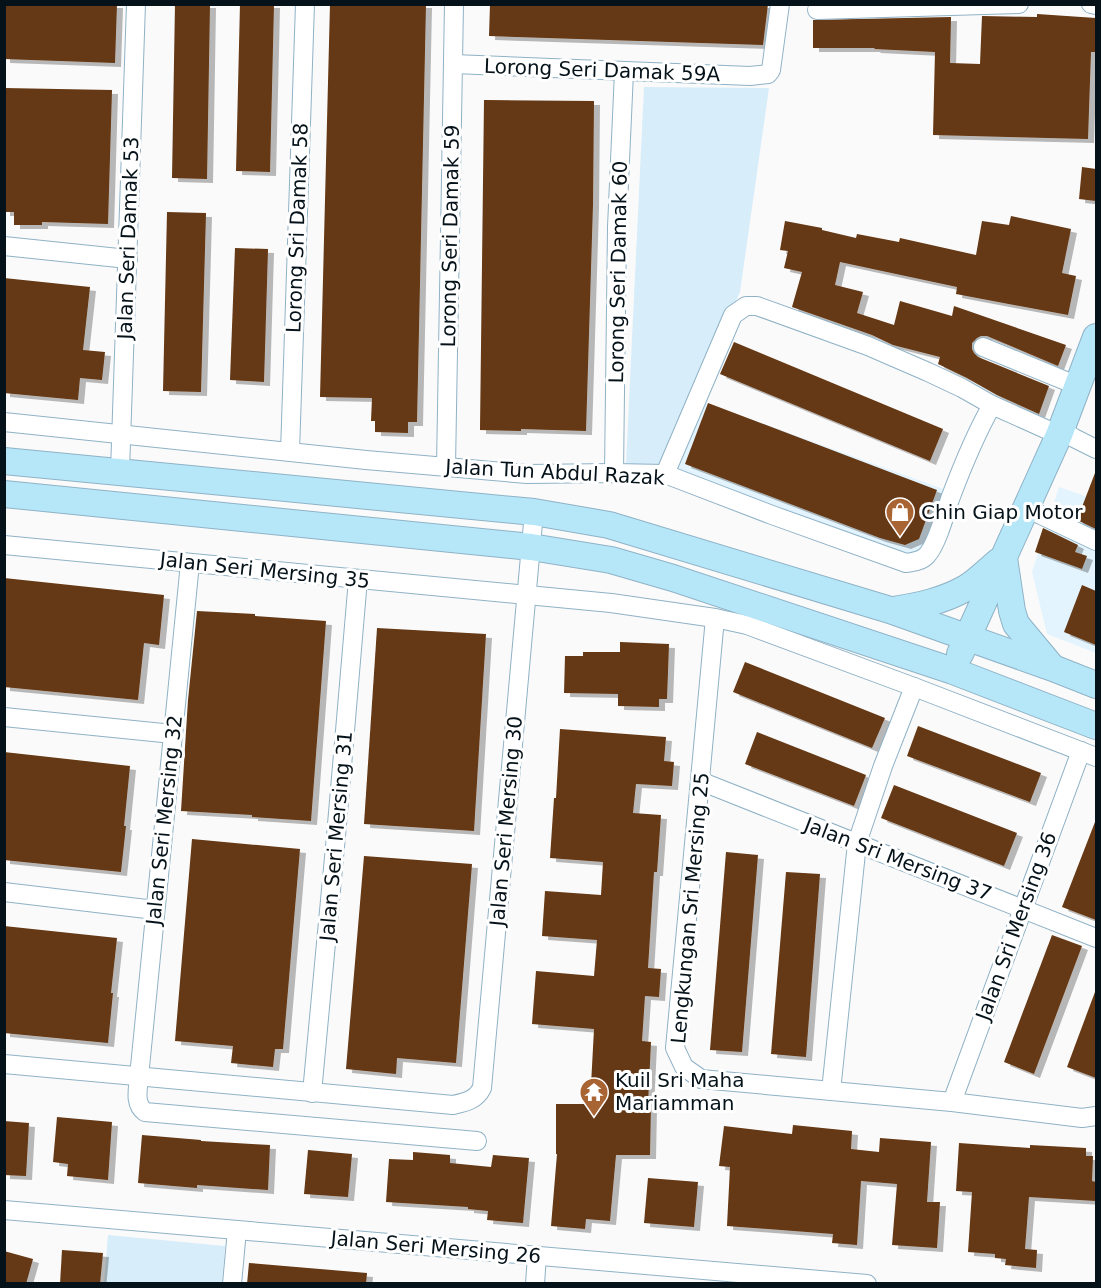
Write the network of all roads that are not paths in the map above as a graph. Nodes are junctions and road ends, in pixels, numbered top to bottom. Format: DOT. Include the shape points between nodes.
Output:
graph roads {
  1 [pos="136,4"];
  2 [pos="305,4"];
  3 [pos="454,4"];
  4 [pos="780,4"];
  5 [pos="1019,4"];
  6 [pos="1091,4"];
  7 [pos="1096,5"];
  8 [pos="817,10"];
  9 [pos="453,64"];
  10 [pos="624,72"];
  11 [pos="4,246"];
  12 [pos="128,259"];
  13 [pos="1096,337"];
  14 [pos="983,347"];
  15 [pos="1078,386"];
  16 [pos="992,405"];
  17 [pos="4,422"];
  18 [pos="122,435"];
  19 [pos="1074,439"];
  20 [pos="290,452"];
  21 [pos="4,461"];
  22 [pos="446,467"];
  23 [pos="120,471"];
  24 [pos="614,473"];
  25 [pos="665,474"];
  26 [pos="4,494"];
  27 [pos="534,512"];
  28 [pos="1040,515"];
  29 [pos="1096,541"];
  30 [pos="4,545"];
  31 [pos="531,547"];
  32 [pos="1004,558"];
  33 [pos="190,563"];
  34 [pos="358,579"];
  35 [pos="526,596"];
  36 [pos="890,610"];
  37 [pos="715,618"];
  38 [pos="966,638"];
  39 [pos="1053,668"];
  40 [pos="953,670"];
  41 [pos="1096,685"];
  42 [pos="914,687"];
  43 [pos="4,717"];
  44 [pos="1096,726"];
  45 [pos="173,734"];
  46 [pos="1089,754"];
  47 [pos="700,781"];
  48 [pos="856,843"];
  49 [pos="4,892"];
  50 [pos="1023,909"];
  51 [pos="155,910"];
  52 [pos="1096,938"];
  53 [pos="4,1064"];
  54 [pos="139,1077"];
  55 [pos="831,1091"];
  56 [pos="312,1093"];
  57 [pos="952,1102"];
  58 [pos="1096,1116"];
  59 [pos="477,1141"];
  60 [pos="4,1210"];
  61 [pos="237,1230"];
  62 [pos="537,1255"];
  63 [pos="710,1277"];
  64 [pos="232,1284"];
  65 [pos="535,1284"];
  66 [pos="867,1284"];
  1 -- 12 [label="street, Jalan Seri Damak 53"];
  2 -- 20 [label="street, Lorong Sri Damak 58"];
  3 -- 9 [label="street, Lorong Seri Damak 59"];
  4 -- 10 [label="street, Lorong Seri Damak 59A" via="768,74"];
  5 -- 8 [label="street"];
  6 -- 7 [label="street"];
  9 -- 10 [label="street, Lorong Seri Damak 59A"];
  9 -- 22 [label="street, Lorong Seri Damak 59"];
  10 -- 24 [label="street, Lorong Seri Damak 60" via="617,226"];
  11 -- 12 [label="street"];
  12 -- 18 [label="street, Jalan Seri Damak 53"];
  13 -- 15 [label="main road"];
  14 -- 15 [label="street"];
  15 -- 19 [label="main road"];
  16 -- 19 [label="street"];
  16 -- 25 [label="street, Jalan Tun Abdul Razak" via="932,548 916,561 906,563"];
  16 -- 25 [label="street" via="868,346 757,306 746,306 734,315"];
  17 -- 18 [label="street, Jalan Tun Abdul Razak"];
  18 -- 20 [label="street, Jalan Tun Abdul Razak"];
  18 -- 23 [label="street, Jalan Seri Damak 53"];
  19 -- 28 [label="main road"];
  20 -- 22 [label="street, Jalan Tun Abdul Razak"];
  21 -- 23 [label="main road, Jalan Tun Abdul Razak"];
  22 -- 24 [label="street, Jalan Tun Abdul Razak" via="527,474"];
  23 -- 27 [label="main road, Jalan Tun Abdul Razak"];
  24 -- 25 [label="street, Jalan Tun Abdul Razak"];
  26 -- 31 [label="main road"];
  27 -- 31 [label="street, Jalan Seri Mersing 30"];
  27 -- 36 [label="main road, Jalan Tun Abdul Razak" via="609,525"];
  28 -- 29 [label="street"];
  28 -- 32 [label="main road"];
  30 -- 33 [label="street, Jalan Seri Mersing 35"];
  31 -- 35 [label="street, Jalan Seri Mersing 30"];
  31 -- 40 [label="main road" via="611,560 673,578"];
  32 -- 36 [label="main road" via="967,588 936,602"];
  32 -- 38 [label="main road"];
  32 -- 39 [label="main road" via="1016,624"];
  33 -- 34 [label="street, Jalan Seri Mersing 35"];
  33 -- 45 [label="street, Jalan Seri Mersing 32"];
  34 -- 35 [label="street, Jalan Seri Mersing 35"];
  34 -- 56 [label="street, Jalan Seri Mersing 31"];
  35 -- 37 [label="street"];
  35 -- 56 [label="street, Jalan Seri Mersing 30" via="479,1095 453,1105"];
  36 -- 38 [label="main road, Jalan Tun Abdul Razak"];
  37 -- 42 [label="street" via="747,625"];
  37 -- 47 [label="street, Lengkungan Sri Mersing 25"];
  38 -- 39 [label="main road, Jalan Tun Abdul Razak"];
  38 -- 40 [label="main road"];
  39 -- 41 [label="main road, Jalan Tun Abdul Razak"];
  40 -- 44 [label="main road"];
  42 -- 46 [label="street"];
  42 -- 48 [label="street"];
  43 -- 45 [label="street"];
  45 -- 51 [label="street, Jalan Seri Mersing 32"];
  46 -- 50 [label="street, Jalan Sri Mersing 36"];
  47 -- 48 [label="street, Jalan Sri Mersing 37"];
  47 -- 55 [label="street, Lengkungan Sri Mersing 25" via="675,1048 684,1067 701,1078"];
  48 -- 50 [label="street, Jalan Sri Mersing 37"];
  48 -- 55 [label="street"];
  49 -- 51 [label="street"];
  50 -- 52 [label="street, Jalan Sri Mersing 37"];
  50 -- 57 [label="street, Jalan Sri Mersing 36"];
  51 -- 54 [label="street, Jalan Seri Mersing 32"];
  53 -- 54 [label="street"];
  54 -- 56 [label="street"];
  54 -- 59 [label="street, Jalan Seri Mersing 32" via="137,1099 139,1108 145,1112"];
  55 -- 57 [label="street, Lengkungan Sri Mersing 25"];
  57 -- 58 [label="street, Lengkungan Sri Mersing 25" via="1082,1118"];
  60 -- 61 [label="street, Jalan Seri Mersing 26"];
  61 -- 62 [label="street, Jalan Seri Mersing 26"];
  61 -- 64 [label="street"];
  62 -- 63 [label="street, Jalan Seri Mersing 26"];
  62 -- 65 [label="street"];
  63 -- 66 [label="street, Jalan Seri Mersing 26"];
}
